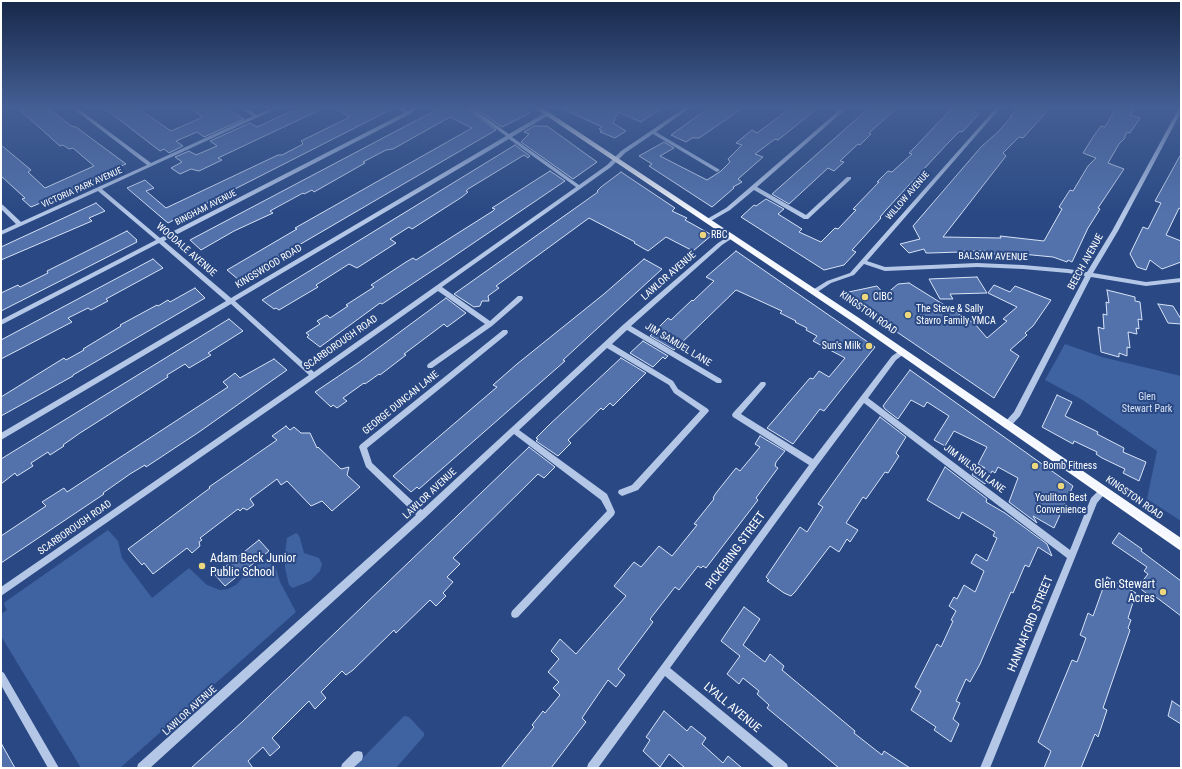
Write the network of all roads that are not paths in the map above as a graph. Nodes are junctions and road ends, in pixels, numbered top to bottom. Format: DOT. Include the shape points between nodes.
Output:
graph roads {
  1 [pos="121,143"];
  2 [pos="198,143"];
  3 [pos="346,143"];
  4 [pos="496,143"];
  5 [pos="520,143"];
  6 [pos="591,143"];
  7 [pos="638,143"];
  8 [pos="671,143"];
  9 [pos="804,143"];
  10 [pos="968,143"];
  11 [pos="1162,143"];
  12 [pos="615,159"];
  13 [pos="151,165"];
  14 [pos="717,170"];
  15 [pos="849,178"];
  16 [pos="580,187"];
  17 [pos="753,187"];
  18 [pos="99,189"];
  19 [pos="1,206"];
  20 [pos="709,220"];
  21 [pos="20,224"];
  22 [pos="1,233"];
  23 [pos="732,236"];
  24 [pos="160,241"];
  25 [pos="863,262"];
  26 [pos="1089,274"];
  27 [pos="1181,280"];
  28 [pos="437,288"];
  29 [pos="814,291"];
  30 [pos="520,298"];
  31 [pos="230,301"];
  32 [pos="1,324"];
  33 [pos="490,324"];
  34 [pos="626,326"];
  35 [pos="505,332"];
  36 [pos="607,344"];
  37 [pos="902,352"];
  38 [pos="430,366"];
  39 [pos="313,376"];
  40 [pos="719,381"];
  41 [pos="763,384"];
  42 [pos="864,398"];
  43 [pos="1006,425"];
  44 [pos="514,430"];
  45 [pos="1,437"];
  46 [pos="814,464"];
  47 [pos="1103,491"];
  48 [pos="622,492"];
  49 [pos="422,515"];
  50 [pos="1181,545"];
  51 [pos="1072,557"];
  52 [pos="1,592"];
  53 [pos="515,614"];
  54 [pos="664,669"];
  55 [pos="1,676"];
  56 [pos="358,756"];
  57 [pos="54,768"];
  58 [pos="142,768"];
  59 [pos="346,768"];
  60 [pos="592,768"];
  61 [pos="783,768"];
  62 [pos="985,768"];
  1 -- 13 [label="street"];
  2 -- 13 [label="street, VICTORIA PARK AVENUE"];
  3 -- 24 [label="street, BINGHAM AVENUE"];
  4 -- 31 [label="street, KINGSWOOD ROAD"];
  5 -- 16 [label="street"];
  6 -- 12 [label="main road, KINGSTON ROAD"];
  7 -- 12 [label="street, SCARBOROUGH ROAD"];
  8 -- 14 [label="street"];
  9 -- 17 [label="street"];
  10 -- 25 [label="street, WILLOW AVENUE"];
  11 -- 26 [label="street, BEECH AVENUE"];
  12 -- 16 [label="street, SCARBOROUGH ROAD"];
  12 -- 20 [label="main road, KINGSTON ROAD"];
  13 -- 18 [label="street, VICTORIA PARK AVENUE"];
  15 -- 17 [label="street" via="806,218"];
  16 -- 28 [label="street, SCARBOROUGH ROAD"];
  17 -- 20 [label="street" via="728,209"];
  18 -- 21 [label="street, VICTORIA PARK AVENUE"];
  18 -- 24 [label="street, WOODALE AVENUE"];
  19 -- 21 [label="street"];
  20 -- 23 [label="main road, KINGSTON ROAD"];
  21 -- 22 [label="street, VICTORIA PARK AVENUE"];
  23 -- 29 [label="main road, KINGSTON ROAD"];
  23 -- 34 [label="street, LAWLOR AVENUE"];
  24 -- 31 [label="street, WOODALE AVENUE"];
  24 -- 32 [label="street, BINGHAM AVENUE"];
  25 -- 26 [label="street, BALSAM AVENUE" via="885,268 984,265"];
  25 -- 29 [label="street" via="852,274 828,282"];
  26 -- 27 [label="street, BALSAM AVENUE" via="1146,284"];
  26 -- 43 [label="street, BEECH AVENUE" via="1016,414"];
  28 -- 33 [label="street"];
  28 -- 39 [label="street, SCARBOROUGH ROAD"];
  29 -- 37 [label="main road, KINGSTON ROAD"];
  30 -- 33 [label="street"];
  31 -- 39 [label="street, WOODALE AVENUE"];
  31 -- 45 [label="street, KINGSWOOD ROAD"];
  33 -- 38 [label="street"];
  34 -- 36 [label="street, LAWLOR AVENUE"];
  34 -- 40 [label="street, JIM SAMUEL LANE"];
  35 -- 49 [label="street, GEORGE DUNCAN LANE" via="363,447 369,465"];
  36 -- 44 [label="street, LAWLOR AVENUE"];
  36 -- 48 [label="street" via="670,383 676,391 705,411 635,488"];
  37 -- 42 [label="street, PICKERING STREET" via="894,358"];
  37 -- 43 [label="main road, KINGSTON ROAD"];
  39 -- 52 [label="street, SCARBOROUGH ROAD"];
  41 -- 46 [label="street" via="736,415"];
  42 -- 46 [label="street, PICKERING STREET"];
  42 -- 51 [label="street, JIM WILSON LANE"];
  43 -- 47 [label="main road, KINGSTON ROAD"];
  44 -- 49 [label="street, LAWLOR AVENUE"];
  44 -- 53 [label="street" via="604,498 612,512"];
  46 -- 54 [label="street, PICKERING STREET"];
  47 -- 50 [label="main road, KINGSTON ROAD"];
  47 -- 51 [label="street, HANNAFORD STREET" via="1094,501"];
  49 -- 58 [label="street, LAWLOR AVENUE"];
  51 -- 62 [label="street, HANNAFORD STREET"];
  54 -- 60 [label="street, PICKERING STREET"];
  54 -- 61 [label="street, LYALL AVENUE"];
  55 -- 57 [label="street"];
  56 -- 59 [label="street"];
}
